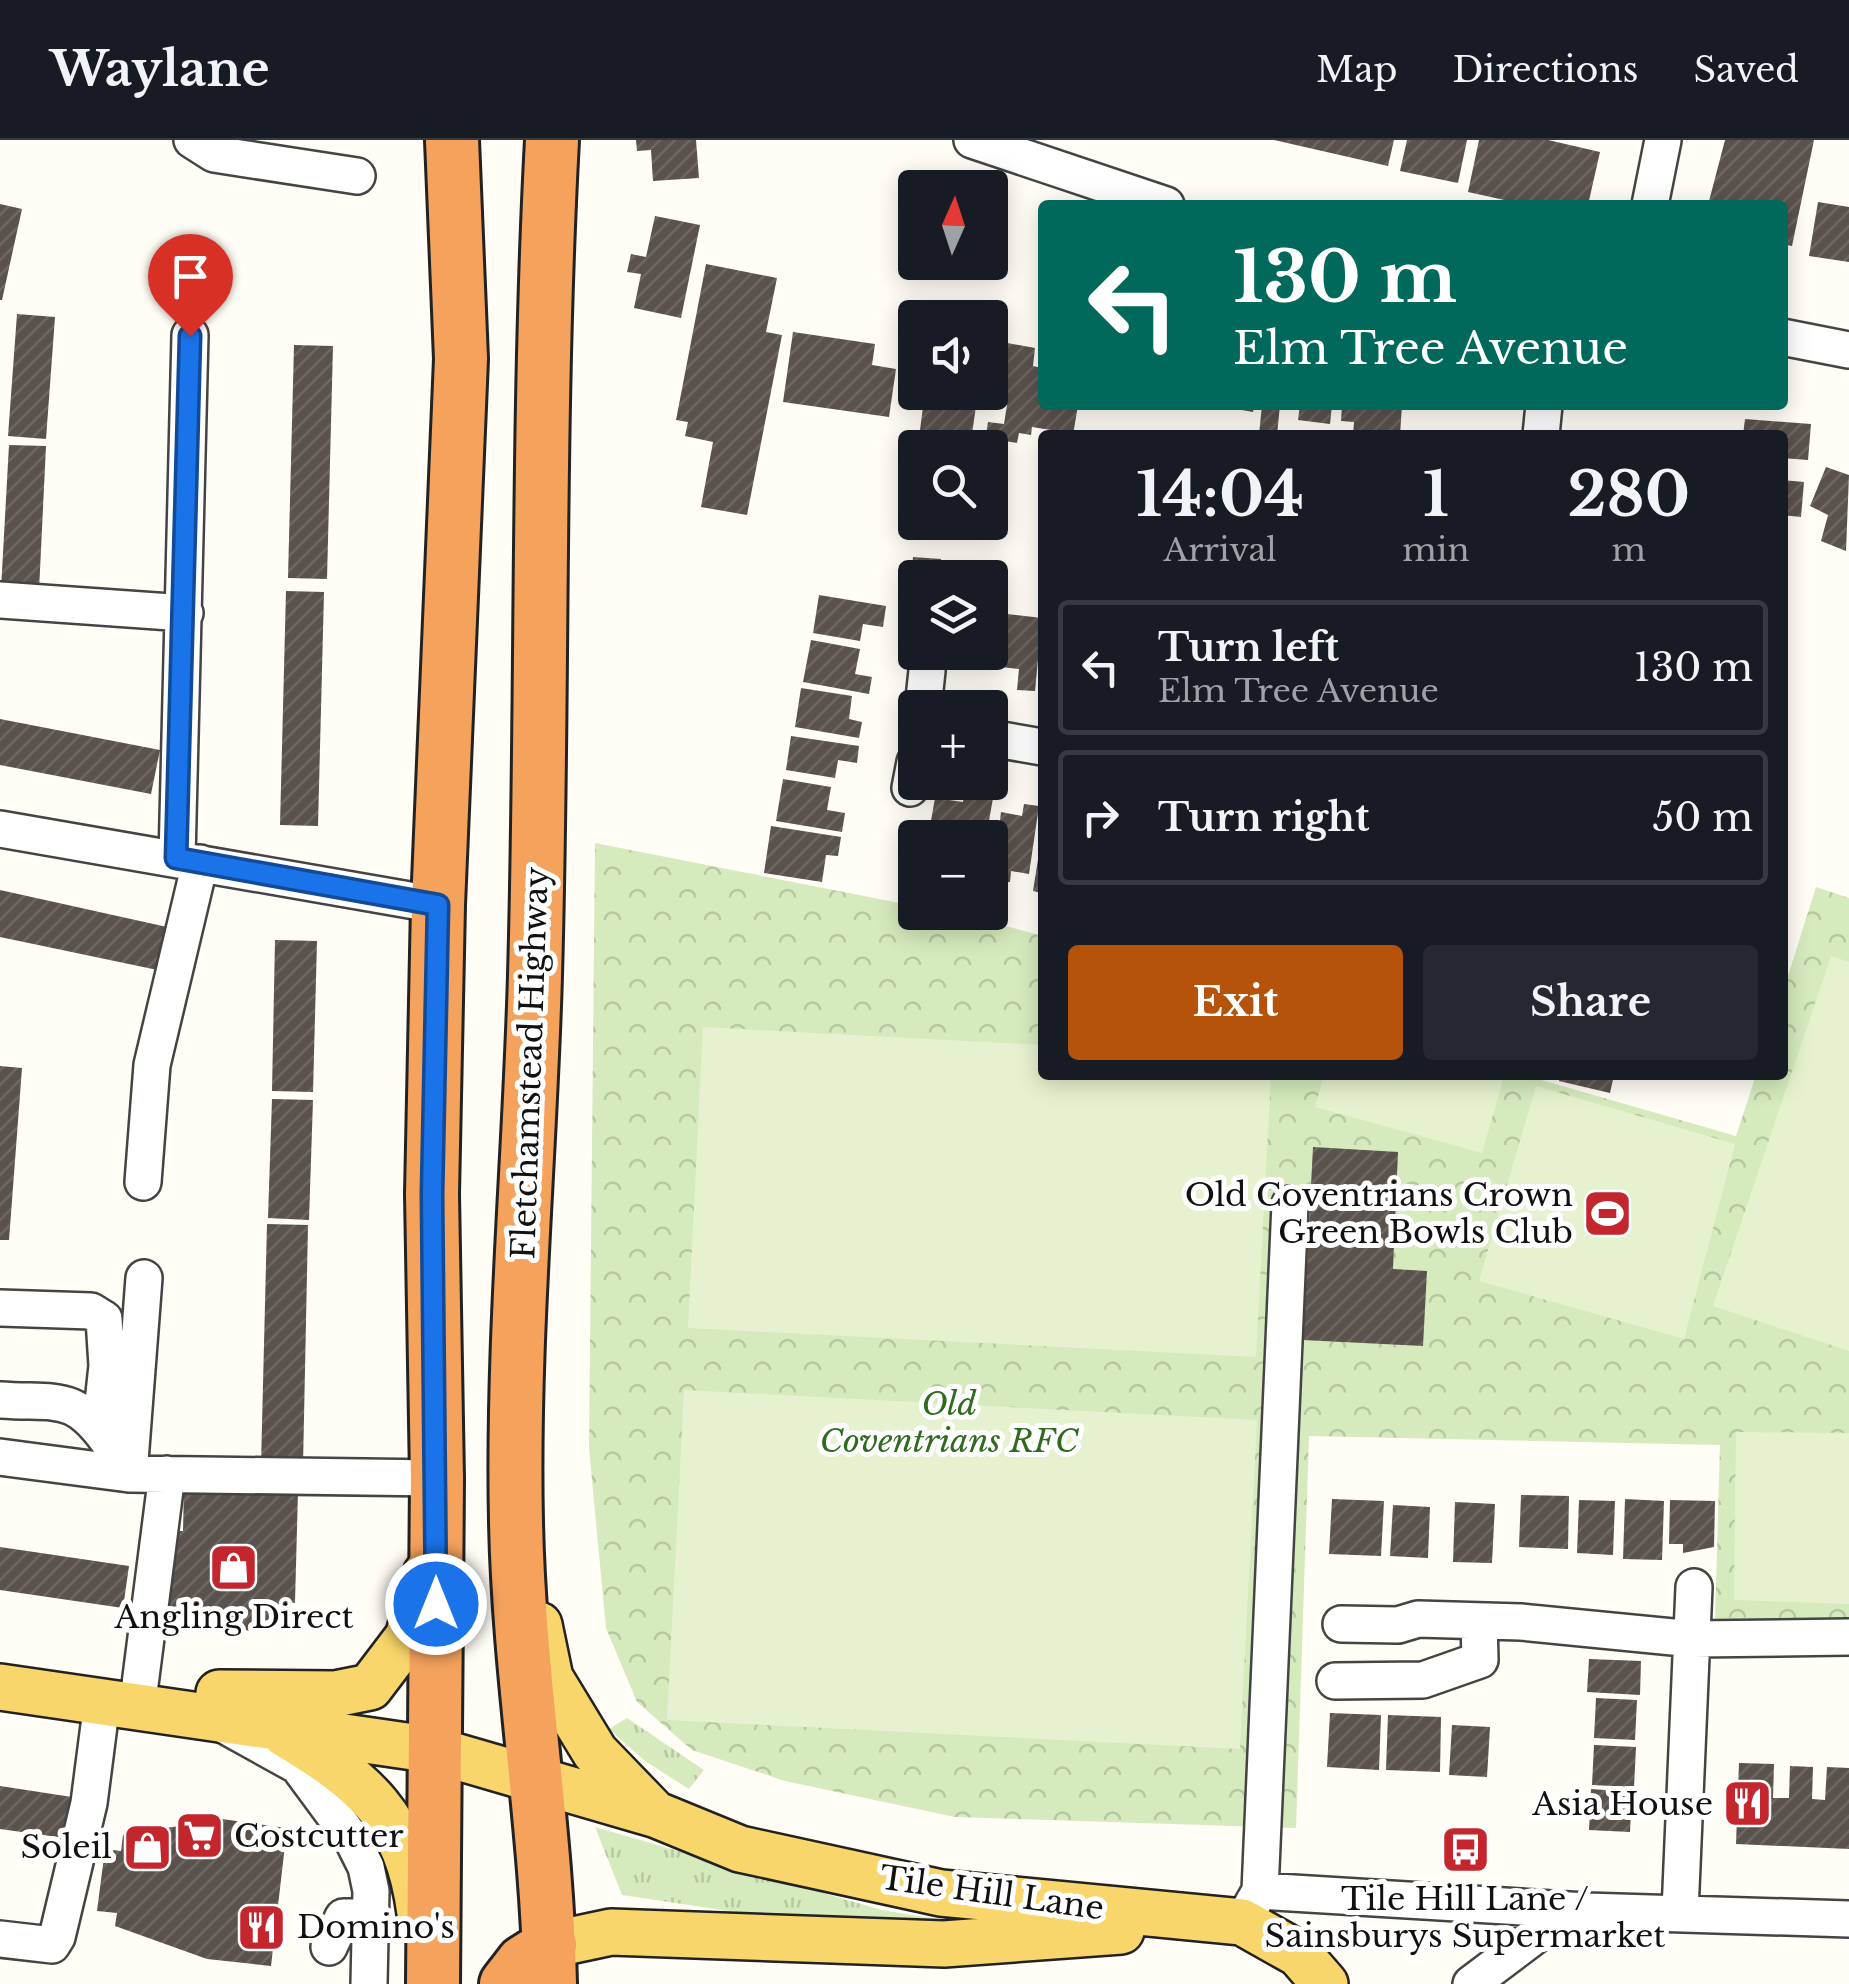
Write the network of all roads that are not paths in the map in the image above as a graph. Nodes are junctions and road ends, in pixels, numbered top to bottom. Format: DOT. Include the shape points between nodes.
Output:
graph roads {
  1 [pos="192,140"];
  2 [pos="452,140"];
  3 [pos="552,140"];
  4 [pos="972,140"];
  5 [pos="1662,140"];
  6 [pos="357,176"];
  7 [pos="1151,200"];
  8 [pos="1651,200"];
  9 [pos="190,336"];
  10 [pos="1788,338"];
  11 [pos="1849,350"];
  12 [pos="0,600"];
  13 [pos="184,613"];
  14 [pos="927,671"];
  15 [pos="925,690"];
  16 [pos="1008,741"];
  17 [pos="1038,746"];
  18 [pos="0,829"];
  19 [pos="188,860"];
  20 [pos="438,905"];
  21 [pos="143,1182"];
  22 [pos="1290,1204"];
  23 [pos="144,1278"];
  24 [pos="0,1308"];
  25 [pos="0,1400"];
  26 [pos="100,1430"];
  27 [pos="0,1457"];
  28 [pos="130,1463"];
  29 [pos="167,1474"];
  30 [pos="437,1478"];
  31 [pos="516,1520"];
  32 [pos="436,1538"];
  33 [pos="1694,1586"];
  34 [pos="1480,1621"];
  35 [pos="1341,1624"];
  36 [pos="1693,1638"];
  37 [pos="1849,1638"];
  38 [pos="1335,1681"];
  39 [pos="0,1687"];
  40 [pos="120,1705"];
  41 [pos="205,1714"];
  42 [pos="268,1723"];
  43 [pos="434,1750"];
  44 [pos="534,1780"];
  45 [pos="657,1816"];
  46 [pos="1251,1906"];
  47 [pos="1570,1910"];
  48 [pos="1680,1912"];
  49 [pos="371,1917"];
  50 [pos="1849,1919"];
  51 [pos="0,1939"];
  52 [pos="329,1947"];
  53 [pos="550,1965"];
  54 [pos="369,1984"];
  55 [pos="431,1984"];
  56 [pos="506,1984"];
  57 [pos="1325,1984"];
  58 [pos="1471,1984"];
  1 -- 6 [label="street" via="214,154"];
  2 -- 20 [label="highway" via="461,359"];
  3 -- 31 [label="highway, Fletchamstead Highway" via="536,973"];
  4 -- 7 [label="street"];
  5 -- 8 [label="street"];
  9 -- 13 [label="street"];
  10 -- 11 [label="street"];
  12 -- 13 [label="street"];
  13 -- 19 [label="street"];
  14 -- 15 [label="street"];
  16 -- 17 [label="street"];
  18 -- 19 [label="street"];
  19 -- 20 [label="street"];
  19 -- 21 [label="street" via="152,1065"];
  20 -- 30 [label="highway" via="432,1194"];
  22 -- 46 [label="street"];
  23 -- 28 [label="street"];
  24 -- 26 [label="street" via="91,1311 104,1319"];
  25 -- 26 [label="street" via="68,1404 86,1411"];
  26 -- 28 [label="street"];
  27 -- 28 [label="street"];
  28 -- 29 [label="street"];
  29 -- 30 [label="street"];
  29 -- 40 [label="street"];
  30 -- 32 [label="highway"];
  31 -- 44 [label="highway, Fletchamstead Highway"];
  31 -- 45 [label="main road" via="550,1678 594,1752"];
  32 -- 40 [label="main road, Tile Hill Lane" via="408,1637 370,1687 335,1694 226,1692"];
  32 -- 43 [label="highway"];
  33 -- 36 [label="street"];
  34 -- 35 [label="street"];
  34 -- 36 [label="street"];
  34 -- 38 [label="street" via="1480,1660 1423,1680"];
  36 -- 37 [label="street"];
  36 -- 48 [label="street"];
  39 -- 40 [label="main road, Tile Hill Lane"];
  40 -- 41 [label="main road, Tile Hill Lane"];
  40 -- 51 [label="street" via="88,1803 58,1937 52,1945"];
  41 -- 42 [label="main road, Tile Hill Lane"];
  41 -- 49 [label="street" via="298,1766 325,1798 366,1868"];
  42 -- 43 [label="main road, Tile Hill Lane"];
  42 -- 55 [label="main road" via="335,1764 395,1824 414,1866"];
  43 -- 44 [label="main road, Tile Hill Lane"];
  43 -- 55 [label="highway"];
  44 -- 45 [label="main road, Tile Hill Lane"];
  44 -- 53 [label="highway, Fletchamstead Highway"];
  45 -- 46 [label="main road, Tile Hill Lane" via="740,1849 941,1893"];
  46 -- 47 [label="street, Tile Hill Lane"];
  46 -- 53 [label="main road" via="944,1944 611,1932"];
  46 -- 57 [label="main road"];
  47 -- 48 [label="street, Tile Hill Lane"];
  47 -- 58 [label="street"];
  48 -- 50 [label="street, Tile Hill Lane"];
  49 -- 52 [label="street" via="343,1917"];
  49 -- 54 [label="street"];
  53 -- 56 [label="highway" via="522,1962"];
}
